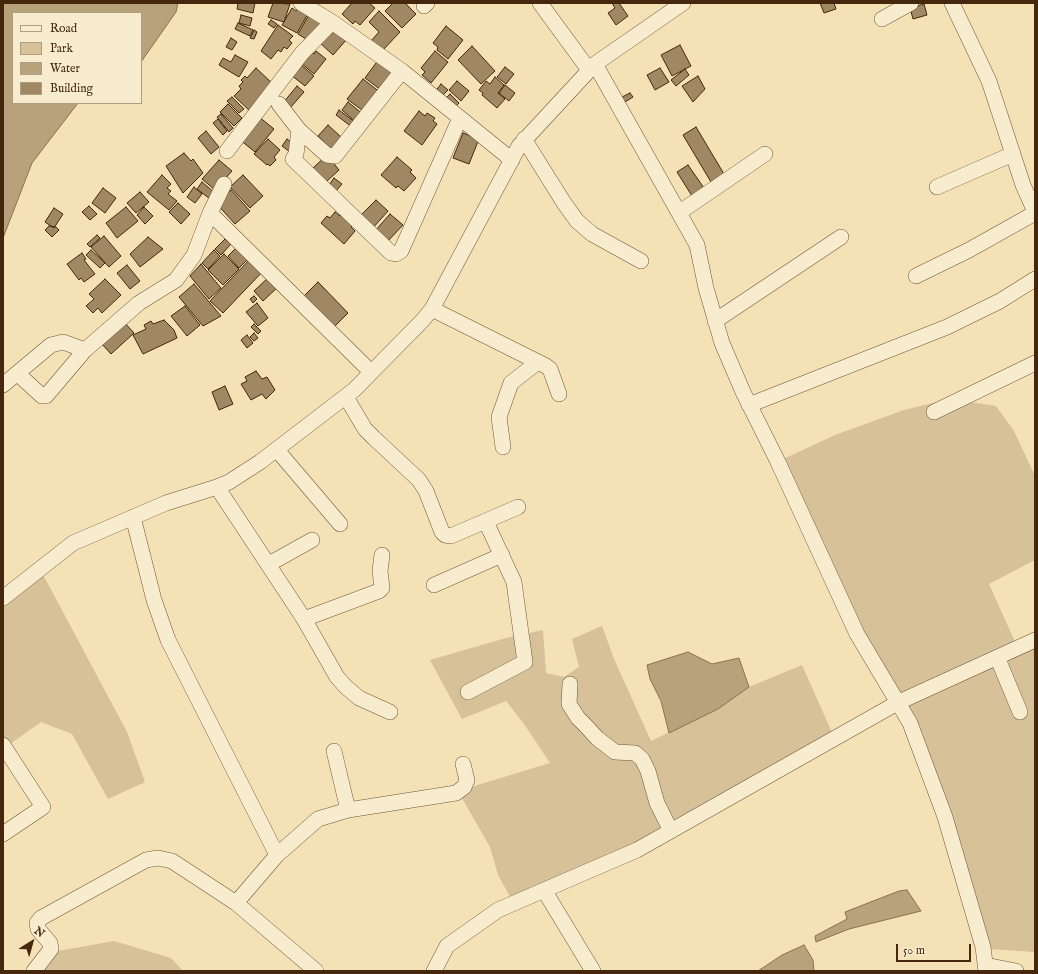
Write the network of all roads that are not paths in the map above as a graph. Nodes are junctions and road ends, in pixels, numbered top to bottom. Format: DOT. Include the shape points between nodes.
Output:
graph roads {
  1 [pos="301,3"];
  2 [pos="540,3"];
  3 [pos="683,3"];
  4 [pos="911,3"];
  5 [pos="952,3"];
  6 [pos="882,19"];
  7 [pos="332,22"];
  8 [pos="592,67"];
  9 [pos="402,71"];
  10 [pos="279,104"];
  11 [pos="460,118"];
  12 [pos="299,130"];
  13 [pos="524,140"];
  14 [pos="227,151"];
  15 [pos="765,154"];
  16 [pos="1013,154"];
  17 [pos="512,160"];
  18 [pos="224,184"];
  19 [pos="937,187"];
  20 [pos="680,212"];
  21 [pos="1035,212"];
  22 [pos="210,213"];
  23 [pos="841,237"];
  24 [pos="640,261"];
  25 [pos="916,276"];
  26 [pos="1035,279"];
  27 [pos="432,309"];
  28 [pos="715,321"];
  29 [pos="85,350"];
  30 [pos="538,362"];
  31 [pos="1035,363"];
  32 [pos="370,372"];
  33 [pos="18,374"];
  34 [pos="3,385"];
  35 [pos="559,394"];
  36 [pos="346,397"];
  37 [pos="749,405"];
  38 [pos="934,412"];
  39 [pos="503,446"];
  40 [pos="277,450"];
  41 [pos="217,488"];
  42 [pos="518,507"];
  43 [pos="133,517"];
  44 [pos="486,522"];
  45 [pos="340,524"];
  46 [pos="312,540"];
  47 [pos="382,555"];
  48 [pos="502,555"];
  49 [pos="269,564"];
  50 [pos="434,585"];
  51 [pos="3,598"];
  52 [pos="304,619"];
  53 [pos="1035,640"];
  54 [pos="998,659"];
  55 [pos="570,684"];
  56 [pos="468,692"];
  57 [pos="899,702"];
  58 [pos="390,712"];
  59 [pos="1020,712"];
  60 [pos="3,745"];
  61 [pos="334,751"];
  62 [pos="463,764"];
  63 [pos="348,810"];
  64 [pos="671,831"];
  65 [pos="3,834"];
  66 [pos="277,855"];
  67 [pos="544,890"];
  68 [pos="236,903"];
  69 [pos="986,968"];
  70 [pos="34,971"];
  71 [pos="316,971"];
  72 [pos="434,971"];
  73 [pos="594,971"];
  74 [pos="1016,971"];
  1 -- 7 [label="street"];
  2 -- 8 [label="street"];
  3 -- 8 [label="street"];
  4 -- 6 [label="street"];
  5 -- 16 [label="street" via="989,82"];
  7 -- 9 [label="street"];
  7 -- 14 [label="street" via="302,53"];
  8 -- 13 [label="street"];
  8 -- 20 [label="street"];
  9 -- 11 [label="street"];
  9 -- 12 [label="street" via="335,156 327,155"];
  10 -- 12 [label="street"];
  11 -- 12 [label="street" via="401,251 396,254 293,160"];
  11 -- 17 [label="street"];
  13 -- 17 [label="street"];
  13 -- 24 [label="street" via="577,221 592,234"];
  15 -- 20 [label="street"];
  16 -- 19 [label="street"];
  16 -- 21 [label="street"];
  17 -- 27 [label="street"];
  18 -- 22 [label="street"];
  20 -- 28 [label="street" via="697,245"];
  21 -- 25 [label="street" via="969,250"];
  22 -- 29 [label="street" via="194,255 176,280 139,303"];
  22 -- 32 [label="street"];
  23 -- 28 [label="street"];
  26 -- 37 [label="street" via="1000,301 947,327"];
  27 -- 30 [label="street"];
  27 -- 32 [label="street"];
  28 -- 37 [label="street"];
  29 -- 33 [label="street" via="63,342 51,345"];
  29 -- 33 [label="street" via="46,396 42,396"];
  30 -- 35 [label="street" via="550,369"];
  30 -- 39 [label="street" via="511,383 499,417"];
  31 -- 38 [label="street"];
  32 -- 36 [label="street"];
  33 -- 34 [label="street"];
  36 -- 40 [label="street"];
  36 -- 44 [label="street" via="374,438 419,480 445,535 451,536"];
  37 -- 57 [label="street" via="857,634"];
  40 -- 41 [label="street"];
  40 -- 45 [label="street"];
  41 -- 43 [label="street" via="166,503"];
  41 -- 49 [label="street"];
  42 -- 44 [label="street"];
  43 -- 51 [label="street" via="73,543"];
  43 -- 66 [label="street" via="154,600 168,640"];
  44 -- 48 [label="street"];
  46 -- 49 [label="street"];
  47 -- 52 [label="street" via="382,588 379,591"];
  48 -- 50 [label="street"];
  48 -- 56 [label="street" via="514,582 525,662"];
  49 -- 52 [label="street"];
  52 -- 58 [label="street" via="346,688 359,698"];
  53 -- 54 [label="street"];
  54 -- 57 [label="street"];
  54 -- 59 [label="street"];
  55 -- 64 [label="street" via="569,704 578,718 615,752 635,753 642,759 657,803"];
  57 -- 64 [label="street"];
  57 -- 69 [label="street" via="910,723 945,817 982,940"];
  60 -- 65 [label="street" via="43,807"];
  61 -- 63 [label="street"];
  62 -- 63 [label="street" via="467,780 464,787 456,793"];
  63 -- 66 [label="street" via="318,819"];
  64 -- 67 [label="street" via="637,850"];
  66 -- 68 [label="street"];
  67 -- 72 [label="street" via="498,910 457,937 447,946"];
  67 -- 73 [label="street"];
  68 -- 70 [label="street" via="172,861 158,858 146,860 41,918 38,929 50,943 51,949"];
  68 -- 71 [label="street"];
  69 -- 74 [label="street"];
}
